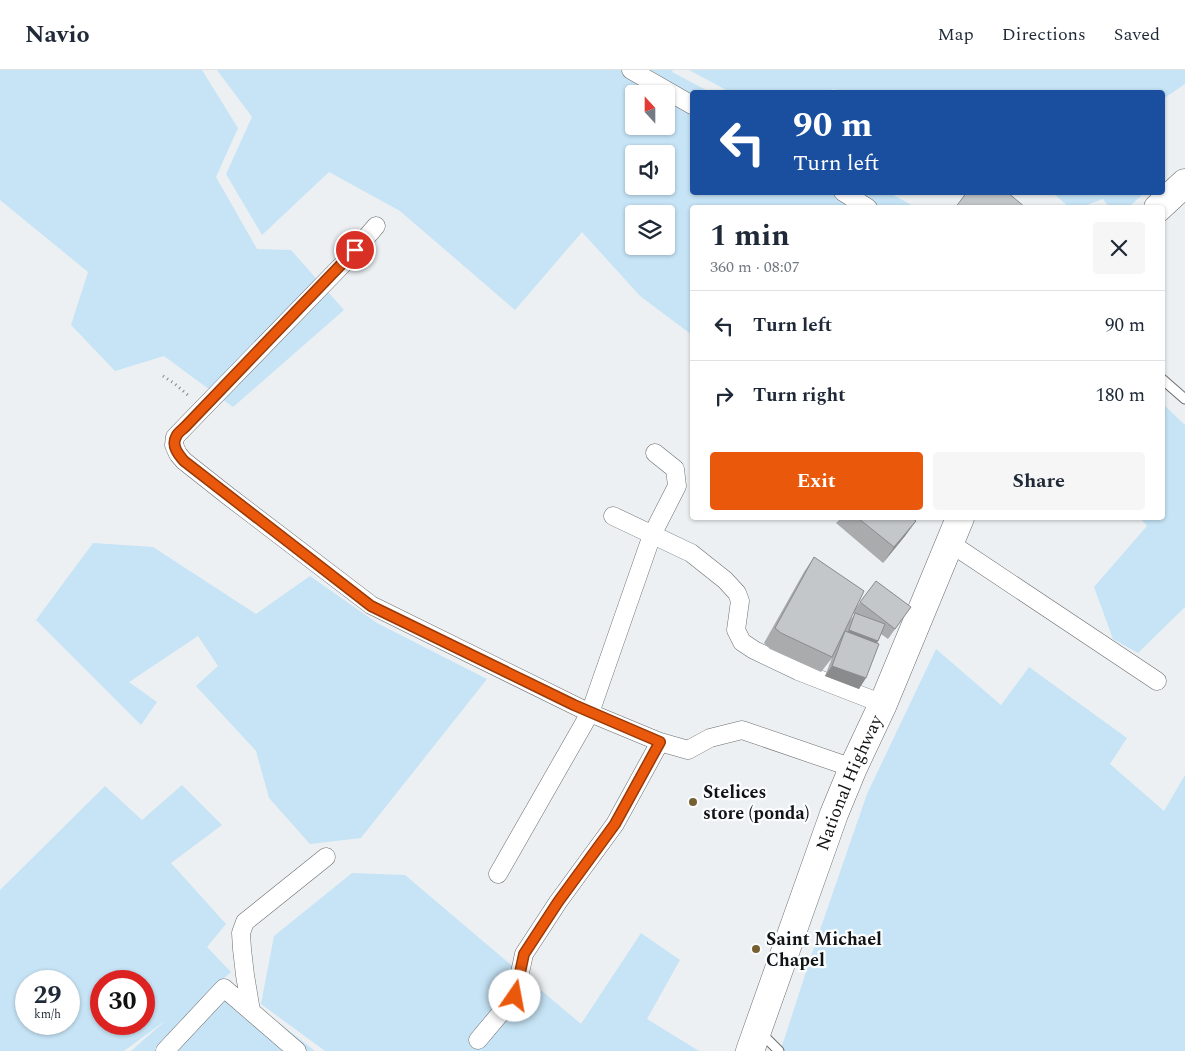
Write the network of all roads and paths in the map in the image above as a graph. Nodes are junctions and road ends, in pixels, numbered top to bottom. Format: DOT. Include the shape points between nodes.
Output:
graph roads {
  1 [pos="631,70"];
  2 [pos="690,104"];
  3 [pos="1185,183"];
  4 [pos="848,195"];
  5 [pos="863,205"];
  6 [pos="1161,205"];
  7 [pos="376,226"];
  8 [pos="163,376"];
  9 [pos="1165,382"];
  10 [pos="1185,399"];
  11 [pos="204,407"];
  12 [pos="655,453"];
  13 [pos="613,516"];
  14 [pos="959,520"];
  15 [pos="652,534"];
  16 [pos="950,543"];
  17 [pos="1157,681"];
  18 [pos="883,704"];
  19 [pos="590,713"];
  20 [pos="660,742"];
  21 [pos="853,768"];
  22 [pos="326,857"];
  23 [pos="498,874"];
  24 [pos="251,1011"];
  25 [pos="478,1040"];
  26 [pos="754,1040"];
  27 [pos="166,1051"];
  28 [pos="297,1051"];
  29 [pos="779,1051"];
  1 -- 2 [label="street"];
  3 -- 6 [label="main road"];
  4 -- 5 [label="street"];
  7 -- 11 [label="street"];
  8 -- 11 [label="path"];
  9 -- 10 [label="lane"];
  11 -- 19 [label="street" via="175,437 174,445 184,461 371,606"];
  12 -- 15 [label="street" via="674,469 677,486"];
  13 -- 15 [label="street"];
  14 -- 16 [label="main road, National Highway"];
  15 -- 18 [label="street" via="690,553 737,593 740,601 736,630 742,642 798,671"];
  15 -- 19 [label="street"];
  16 -- 17 [label="street"];
  16 -- 18 [label="main road, National Highway"];
  18 -- 21 [label="main road, National Highway"];
  19 -- 20 [label="street"];
  19 -- 23 [label="street"];
  20 -- 21 [label="street" via="688,750 710,738 742,730"];
  20 -- 25 [label="street" via="615,824 524,954 515,996"];
  21 -- 26 [label="main road, National Highway"];
  22 -- 24 [label="street" via="245,922 241,933 242,948"];
  24 -- 27 [label="street" via="224,988"];
  24 -- 28 [label="street"];
  26 -- 29 [label="lane"];
}
